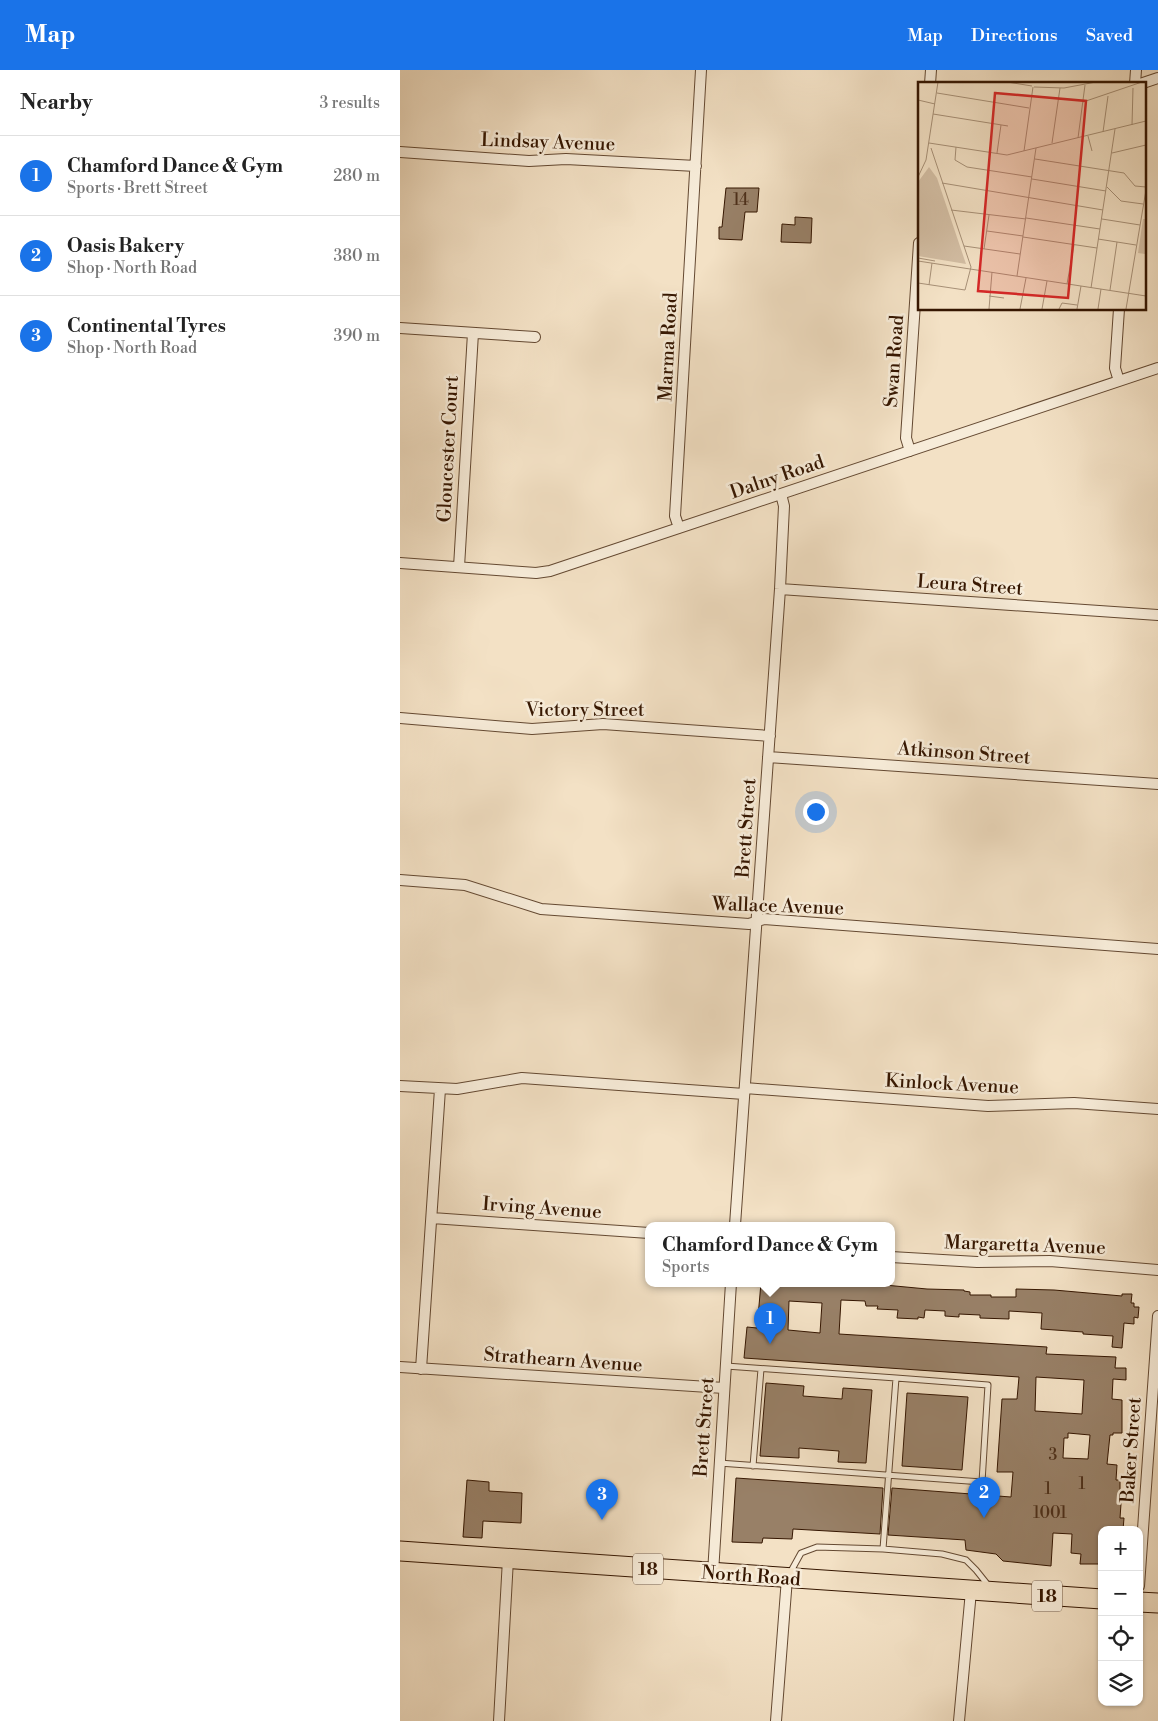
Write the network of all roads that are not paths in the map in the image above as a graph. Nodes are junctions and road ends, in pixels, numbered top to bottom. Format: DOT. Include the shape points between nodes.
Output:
graph roads {
  1 [pos="701,70"];
  2 [pos="1158,78"];
  3 [pos="1146,82"];
  4 [pos="400,152"];
  5 [pos="696,166"];
  6 [pos="918,259"];
  7 [pos="1119,310"];
  8 [pos="400,328"];
  9 [pos="473,333"];
  10 [pos="535,337"];
  11 [pos="1158,368"];
  12 [pos="1119,381"];
  13 [pos="910,450"];
  14 [pos="781,494"];
  15 [pos="679,528"];
  16 [pos="400,563"];
  17 [pos="459,567"];
  18 [pos="780,589"];
  19 [pos="1158,616"];
  20 [pos="400,718"];
  21 [pos="770,736"];
  22 [pos="768,757"];
  23 [pos="1158,784"];
  24 [pos="400,880"];
  25 [pos="758,921"];
  26 [pos="1158,949"];
  27 [pos="400,1086"];
  28 [pos="440,1089"];
  29 [pos="745,1091"];
  30 [pos="1158,1109"];
  31 [pos="432,1218"];
  32 [pos="735,1222"];
  33 [pos="645,1233"];
  34 [pos="895,1257"];
  35 [pos="1158,1270"];
  36 [pos="731,1287"];
  37 [pos="1158,1316"];
  38 [pos="726,1366"];
  39 [pos="400,1367"];
  40 [pos="421,1368"];
  41 [pos="761,1368"];
  42 [pos="896,1378"];
  43 [pos="724,1388"];
  44 [pos="719,1463"];
  45 [pos="753,1466"];
  46 [pos="890,1476"];
  47 [pos="883,1549"];
  48 [pos="400,1551"];
  49 [pos="508,1559"];
  50 [pos="1140,1571"];
  51 [pos="713,1573"];
  52 [pos="788,1578"];
  53 [pos="971,1591"];
  54 [pos="993,1592"];
  55 [pos="1098,1599"];
  56 [pos="1143,1602"];
  57 [pos="1158,1604"];
  58 [pos="499,1721"];
  59 [pos="776,1721"];
  60 [pos="959,1721"];
  1 -- 5 [label="street, Marma Road"];
  2 -- 3 [label="street"];
  4 -- 5 [label="street, Lindsay Avenue" via="529,161 566,159"];
  5 -- 15 [label="street, Marma Road" via="675,516"];
  6 -- 13 [label="street, Swan Road" via="906,438"];
  7 -- 12 [label="street" via="1115,368"];
  8 -- 9 [label="street"];
  9 -- 10 [label="street"];
  9 -- 17 [label="street, Gloucester Court"];
  11 -- 12 [label="street, Dalny Road"];
  12 -- 13 [label="street, Dalny Road"];
  13 -- 14 [label="street, Dalny Road"];
  14 -- 15 [label="street, Dalny Road"];
  14 -- 18 [label="street, Brett Street" via="784,506"];
  15 -- 17 [label="street, Dalny Road" via="544,572"];
  16 -- 17 [label="street, Dalny Road"];
  18 -- 19 [label="street, Leura Street"];
  18 -- 21 [label="street, Brett Street"];
  20 -- 21 [label="street, Victory Street" via="532,729 603,724"];
  21 -- 22 [label="street, Brett Street"];
  22 -- 23 [label="street, Atkinson Street"];
  22 -- 25 [label="street, Brett Street"];
  24 -- 25 [label="street, Wallace Avenue" via="465,885 541,910 749,924"];
  25 -- 26 [label="street, Wallace Avenue"];
  25 -- 29 [label="street, Brett Street"];
  27 -- 28 [label="street, Kinlock Avenue"];
  28 -- 29 [label="street, Kinlock Avenue" via="522,1078"];
  28 -- 31 [label="street"];
  29 -- 30 [label="street, Kinlock Avenue" via="988,1106 1074,1103"];
  29 -- 32 [label="street, Brett Street"];
  31 -- 33 [label="street, Irving Avenue"];
  31 -- 40 [label="street"];
  34 -- 35 [label="street, Margaretta Avenue" via="976,1262 1050,1261"];
  36 -- 38 [label="street, Brett Street"];
  37 -- 50 [label="street, Baker Street"];
  38 -- 41 [label="lane"];
  38 -- 43 [label="street, Brett Street"];
  39 -- 40 [label="street, Strathearn Avenue"];
  40 -- 43 [label="street, Strathearn Avenue"];
  41 -- 42 [label="lane"];
  41 -- 45 [label="lane"];
  42 -- 46 [label="lane"];
  42 -- 46 [label="lane" via="988,1385 982,1482"];
  43 -- 44 [label="street, Brett Street"];
  44 -- 45 [label="lane"];
  44 -- 51 [label="street, Brett Street"];
  45 -- 46 [label="lane"];
  46 -- 47 [label="lane"];
  47 -- 52 [label="lane" via="818,1546 801,1553"];
  47 -- 54 [label="lane" via="942,1554 966,1560"];
  48 -- 49 [label="highway, North Road / 18"];
  49 -- 51 [label="highway, North Road / 18"];
  49 -- 58 [label="street"];
  51 -- 52 [label="highway, North Road / 18"];
  52 -- 53 [label="highway, North Road / 18"];
  52 -- 59 [label="street"];
  53 -- 54 [label="highway, North Road / 18"];
  53 -- 60 [label="street"];
  54 -- 55 [label="highway, North Road / 18"];
  56 -- 57 [label="highway"];
}
